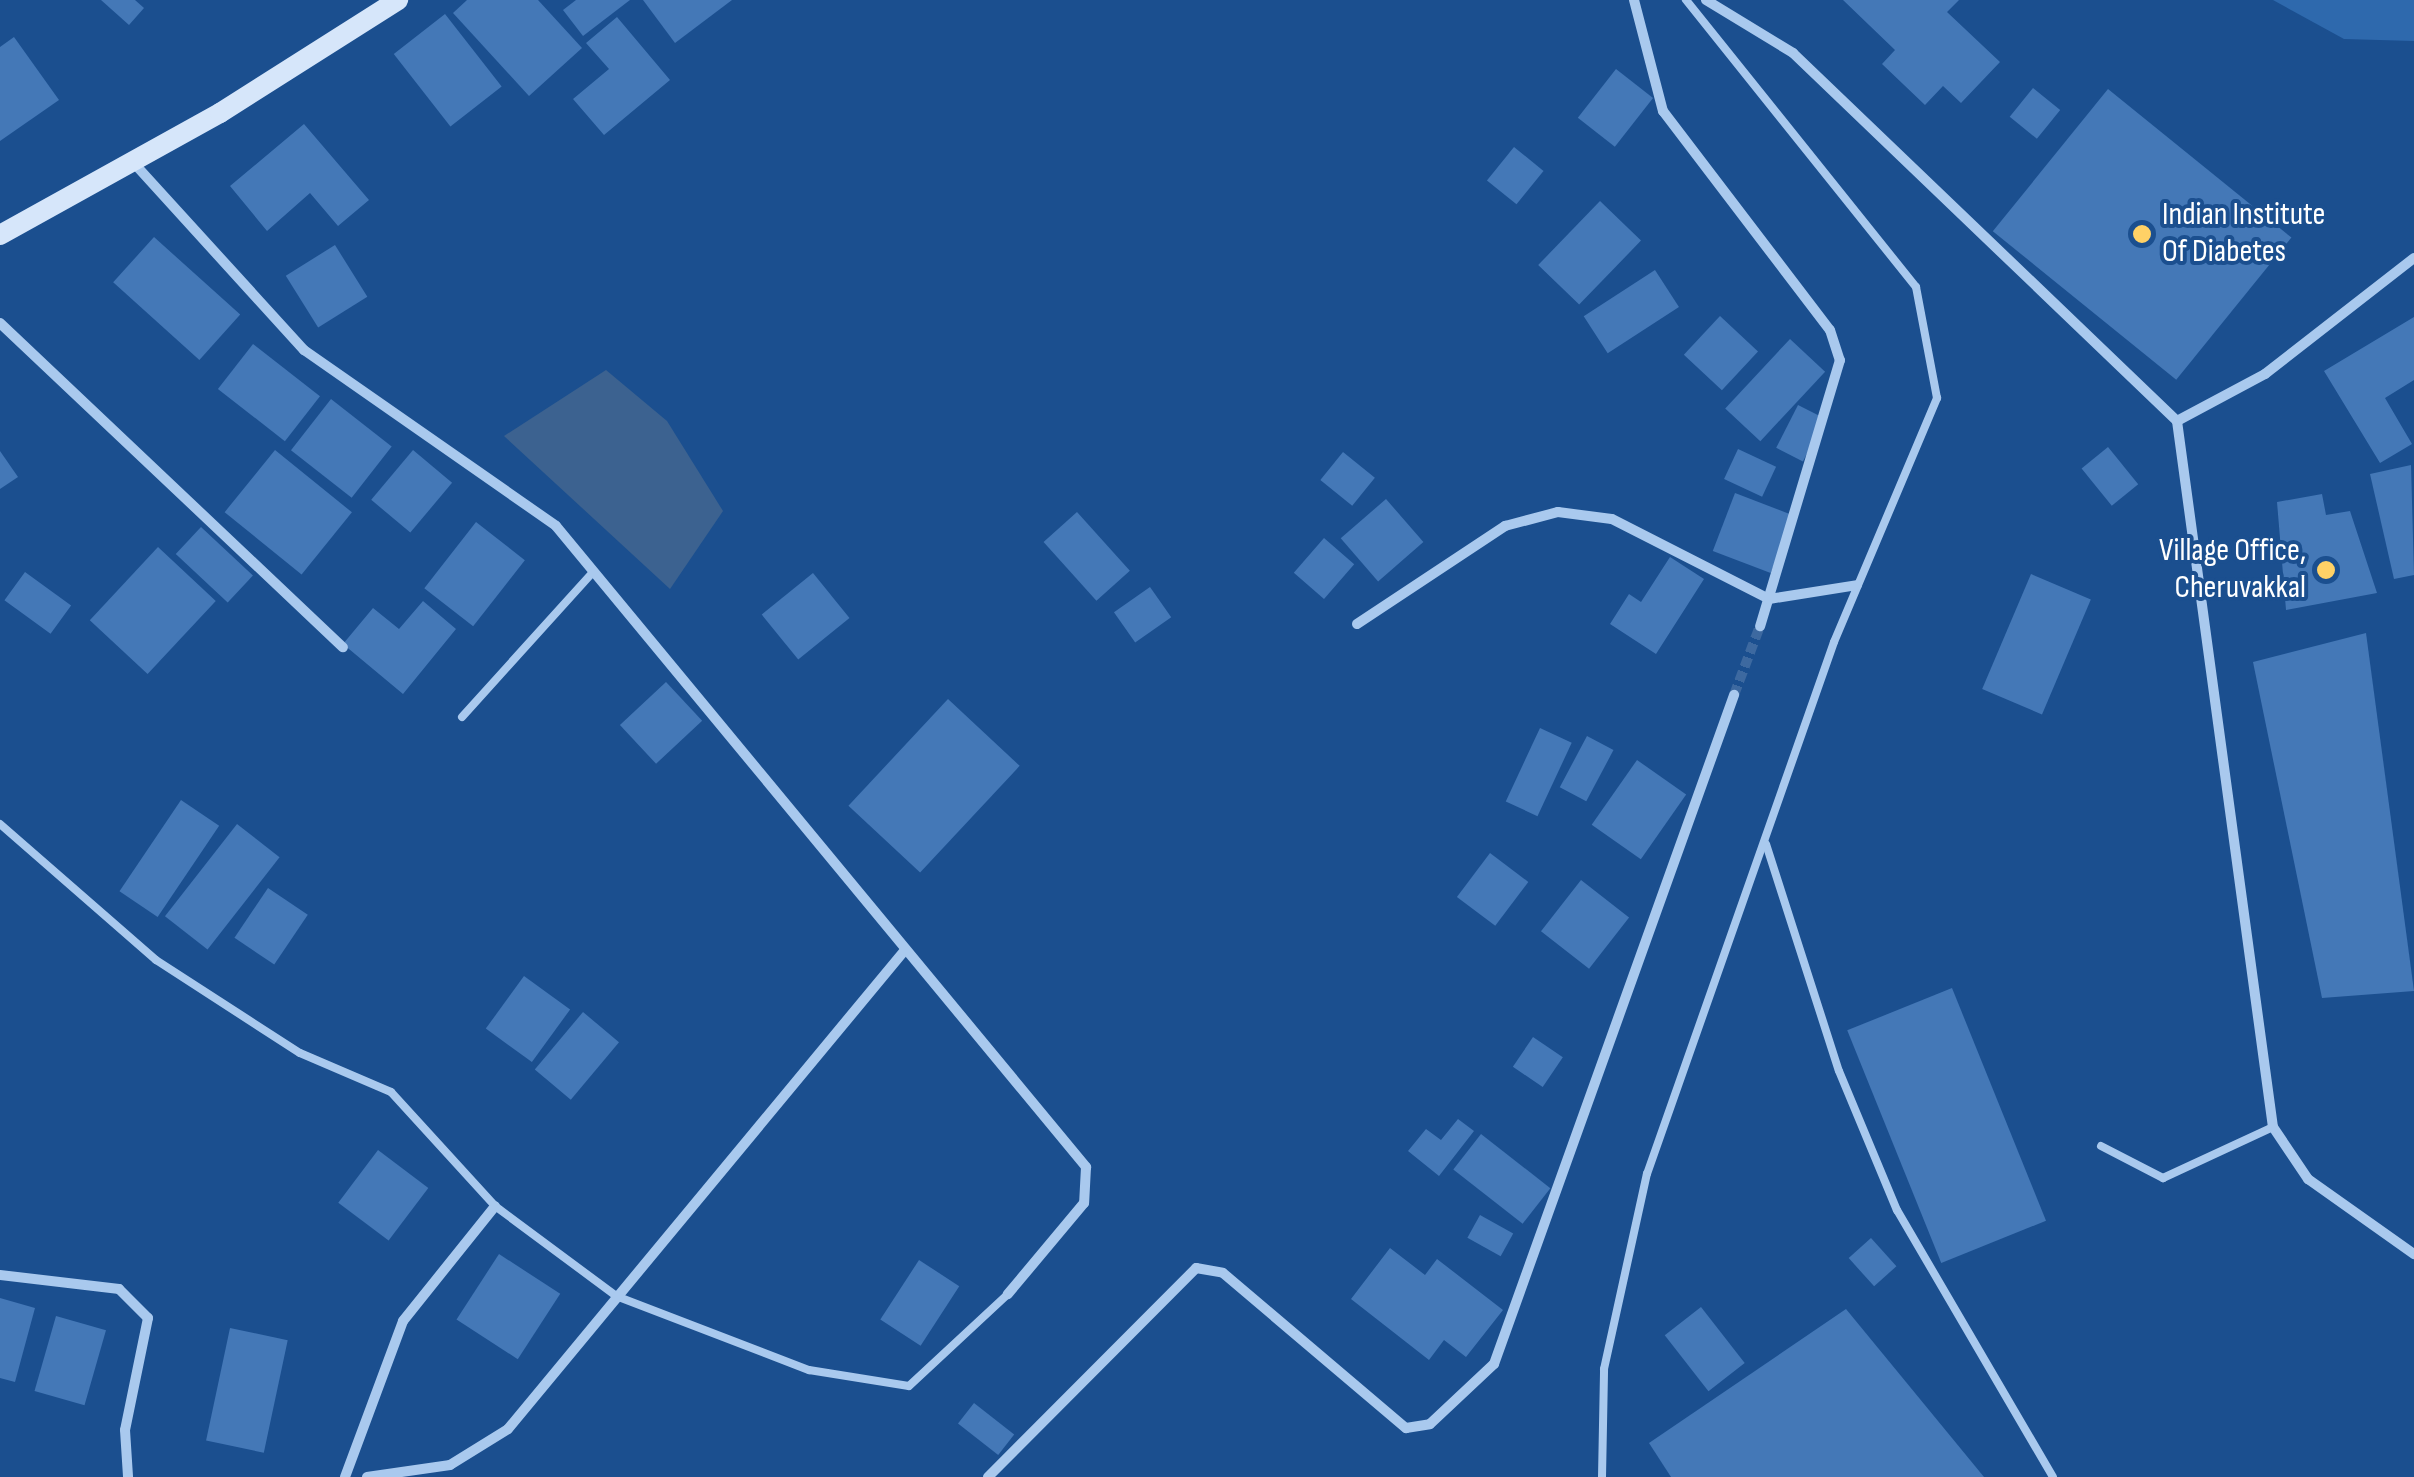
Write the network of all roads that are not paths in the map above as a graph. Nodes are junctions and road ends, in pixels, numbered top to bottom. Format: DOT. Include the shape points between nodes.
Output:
graph roads {
  1 [pos="398,0"];
  2 [pos="1634,0"];
  3 [pos="1686,0"];
  4 [pos="1706,0"];
  5 [pos="370,8"];
  6 [pos="131,160"];
  7 [pos="0,235"];
  8 [pos="2414,258"];
  9 [pos="0,323"];
  10 [pos="2178,421"];
  11 [pos="594,572"];
  12 [pos="1857,585"];
  13 [pos="1769,599"];
  14 [pos="1358,624"];
  15 [pos="1760,626"];
  16 [pos="343,647"];
  17 [pos="1734,695"];
  18 [pos="462,717"];
  19 [pos="0,824"];
  20 [pos="1766,844"];
  21 [pos="906,950"];
  22 [pos="2273,1127"];
  23 [pos="2101,1146"];
  24 [pos="495,1206"];
  25 [pos="2414,1254"];
  26 [pos="0,1275"];
  27 [pos="1008,1294"];
  28 [pos="616,1296"];
  29 [pos="128,1477"];
  30 [pos="345,1477"];
  31 [pos="368,1477"];
  32 [pos="988,1477"];
  33 [pos="1602,1477"];
  34 [pos="2053,1477"];
  1 -- 5 [label="main road"];
  2 -- 13 [label="street" via="1663,111 1830,330 1840,360"];
  3 -- 12 [label="lane" via="1916,287 1937,398"];
  4 -- 10 [label="street" via="1794,53"];
  5 -- 6 [label="main road"];
  6 -- 7 [label="main road"];
  6 -- 11 [label="street" via="304,350 556,526"];
  8 -- 10 [label="street" via="2265,374"];
  9 -- 16 [label="street"];
  10 -- 22 [label="street"];
  11 -- 18 [label="lane"];
  11 -- 21 [label="street"];
  12 -- 13 [label="street"];
  12 -- 20 [label="lane"];
  13 -- 14 [label="street" via="1612,519 1558,512 1504,526"];
  13 -- 15 [label="street"];
  17 -- 32 [label="street" via="1494,1364 1430,1424 1406,1428 1222,1273 1196,1268"];
  19 -- 24 [label="lane" via="156,960 300,1053 391,1092"];
  20 -- 33 [label="lane" via="1647,1174 1604,1369"];
  20 -- 34 [label="lane" via="1839,1071 1897,1210"];
  21 -- 27 [label="street" via="1090,1180 1066,1228"];
  21 -- 28 [label="street"];
  22 -- 23 [label="lane" via="2163,1178"];
  22 -- 25 [label="street" via="2308,1179"];
  24 -- 28 [label="lane"];
  24 -- 30 [label="street" via="403,1321"];
  26 -- 29 [label="street" via="119,1290 148,1318 125,1430"];
  27 -- 28 [label="lane" via="909,1386 809,1370"];
  28 -- 31 [label="street" via="535,1401 476,1453"];
}
